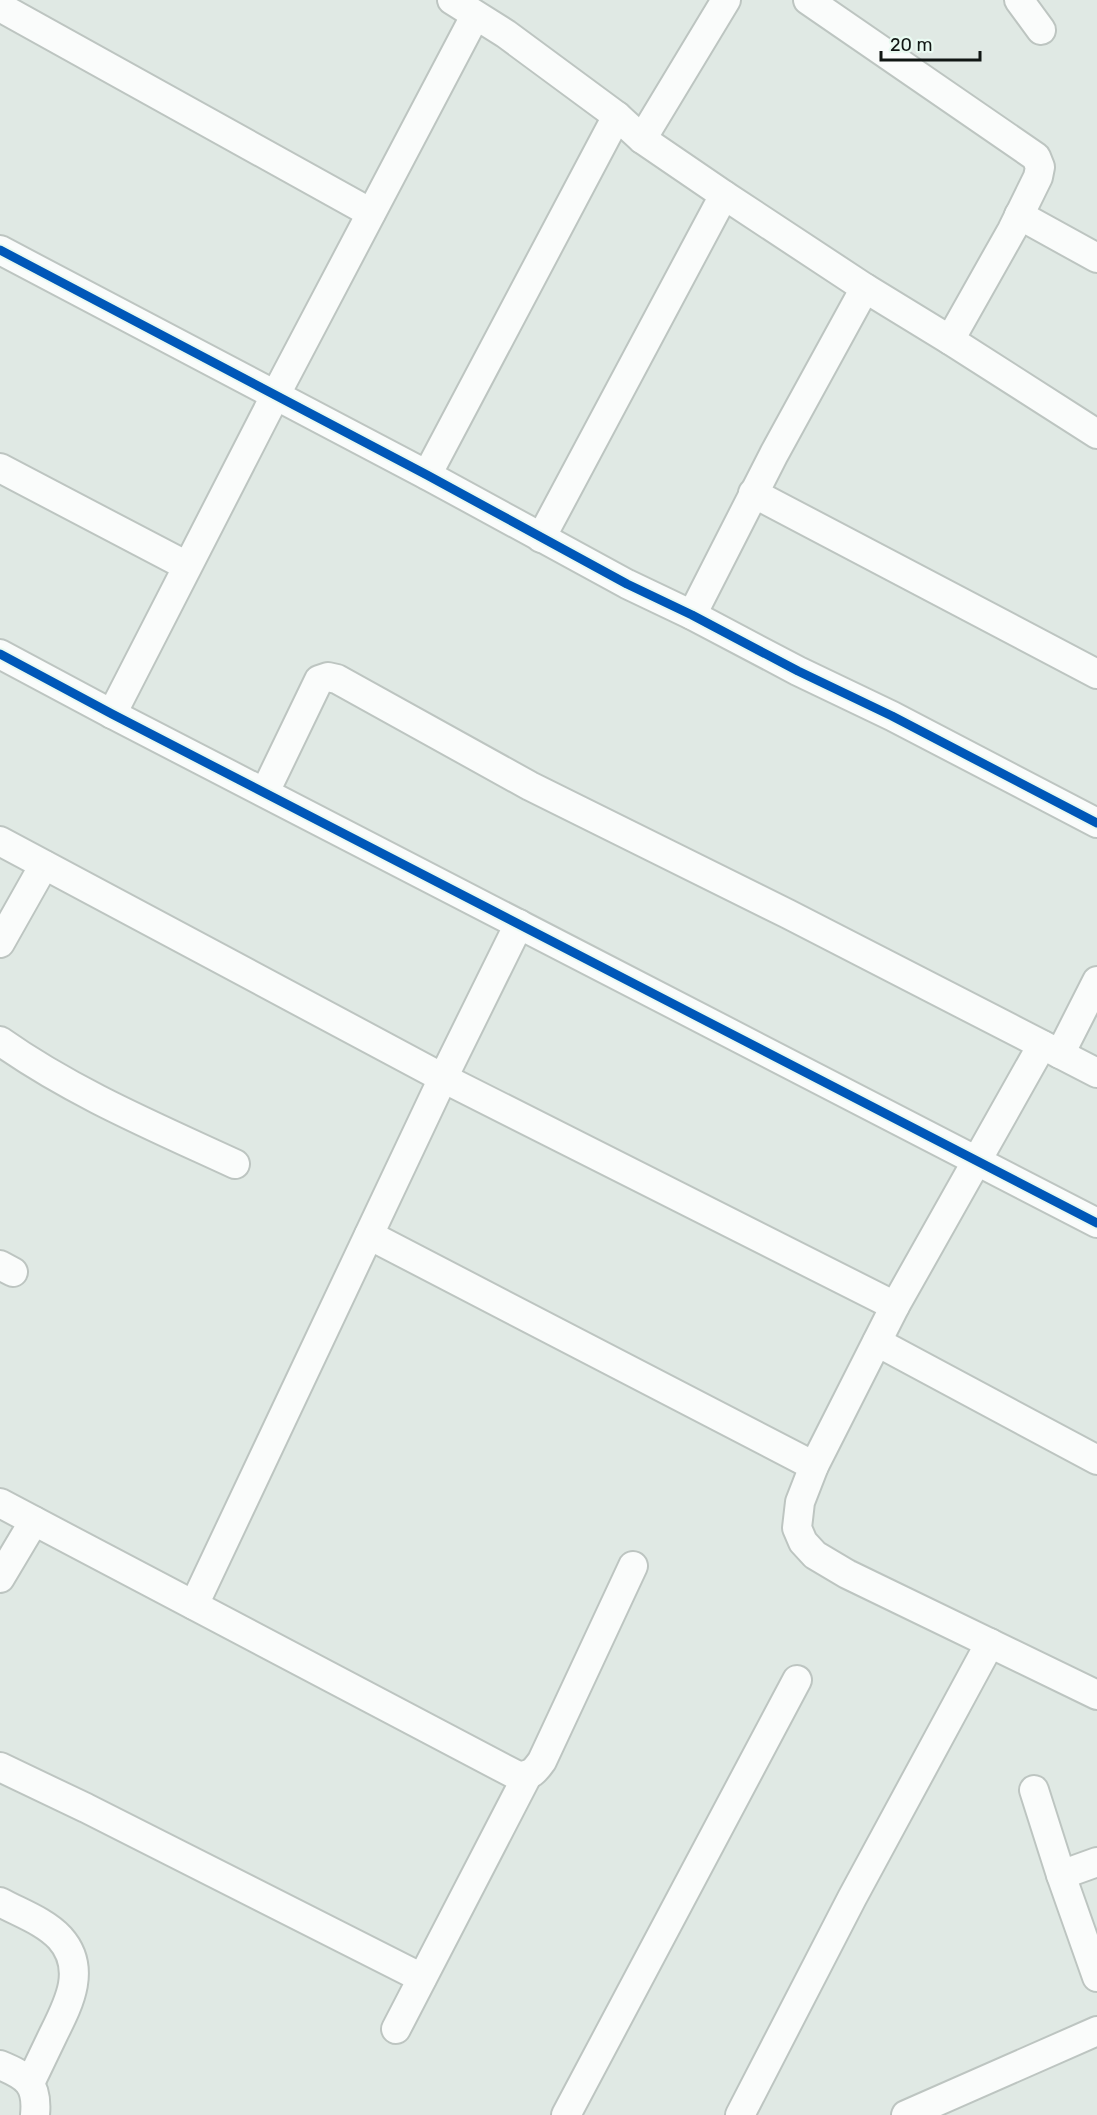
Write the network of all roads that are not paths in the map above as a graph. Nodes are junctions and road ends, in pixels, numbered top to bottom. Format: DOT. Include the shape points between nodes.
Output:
graph roads {
  1 [pos="452,0"];
  2 [pos="726,0"];
  3 [pos="808,0"];
  4 [pos="1019,0"];
  5 [pos="2,6"];
  6 [pos="476,16"];
  7 [pos="1041,30"];
  8 [pos="616,116"];
  9 [pos="642,139"];
  10 [pos="724,195"];
  11 [pos="371,213"];
  12 [pos="1019,215"];
  13 [pos="0,250"];
  14 [pos="1097,258"];
  15 [pos="865,288"];
  16 [pos="950,340"];
  17 [pos="275,396"];
  18 [pos="1097,434"];
  19 [pos="0,468"];
  20 [pos="427,475"];
  21 [pos="753,493"];
  22 [pos="541,538"];
  23 [pos="187,566"];
  24 [pos="692,615"];
  25 [pos="0,654"];
  26 [pos="1097,674"];
  27 [pos="112,714"];
  28 [pos="265,792"];
  29 [pos="1097,823"];
  30 [pos="0,841"];
  31 [pos="44,865"];
  32 [pos="519,924"];
  33 [pos="0,943"];
  34 [pos="1097,981"];
  35 [pos="0,1041"];
  36 [pos="1051,1050"];
  37 [pos="1097,1073"];
  38 [pos="443,1078"];
  39 [pos="977,1160"];
  40 [pos="235,1164"];
  41 [pos="1097,1223"];
  42 [pos="369,1235"];
  43 [pos="895,1306"];
  44 [pos="877,1342"];
  45 [pos="1097,1460"];
  46 [pos="814,1466"];
  47 [pos="0,1503"];
  48 [pos="34,1521"];
  49 [pos="633,1566"];
  50 [pos="0,1578"];
  51 [pos="194,1605"];
  52 [pos="990,1644"];
  53 [pos="797,1680"];
  54 [pos="1097,1695"];
  55 [pos="0,1767"];
  56 [pos="527,1776"];
  57 [pos="1034,1790"];
  58 [pos="1097,1862"];
  59 [pos="1061,1875"];
  60 [pos="0,1902"];
  61 [pos="422,1977"];
  62 [pos="1097,1977"];
  63 [pos="396,2028"];
  64 [pos="1097,2031"];
  65 [pos="0,2064"];
  66 [pos="30,2083"];
  67 [pos="35,2115"];
  68 [pos="566,2115"];
  69 [pos="740,2115"];
  70 [pos="906,2115"];
  1 -- 6 [label="street"];
  2 -- 9 [label="street"];
  3 -- 12 [label="street" via="1036,157 1038,177"];
  4 -- 7 [label="street"];
  5 -- 11 [label="street"];
  6 -- 8 [label="street"];
  6 -- 11 [label="street"];
  8 -- 9 [label="street"];
  8 -- 20 [label="street"];
  9 -- 10 [label="street"];
  10 -- 15 [label="street"];
  10 -- 22 [label="street"];
  11 -- 17 [label="street"];
  12 -- 14 [label="street"];
  12 -- 16 [label="street"];
  13 -- 17 [label="street"];
  15 -- 16 [label="street"];
  15 -- 21 [label="street"];
  16 -- 18 [label="street"];
  17 -- 20 [label="street"];
  17 -- 23 [label="street"];
  19 -- 23 [label="street"];
  20 -- 22 [label="street"];
  21 -- 24 [label="street"];
  21 -- 26 [label="street"];
  22 -- 24 [label="street"];
  23 -- 27 [label="street"];
  24 -- 29 [label="street"];
  25 -- 27 [label="street"];
  27 -- 28 [label="street"];
  28 -- 32 [label="street"];
  28 -- 36 [label="street" via="319,680 337,679 530,786"];
  30 -- 31 [label="street"];
  31 -- 33 [label="street"];
  31 -- 38 [label="street"];
  32 -- 38 [label="street"];
  32 -- 39 [label="street"];
  34 -- 36 [label="street"];
  35 -- 40 [label="street" via="61,1080"];
  36 -- 37 [label="street"];
  36 -- 39 [label="street"];
  38 -- 42 [label="street"];
  38 -- 43 [label="street"];
  39 -- 41 [label="street"];
  39 -- 43 [label="street"];
  42 -- 46 [label="street"];
  42 -- 51 [label="street"];
  43 -- 44 [label="street"];
  44 -- 45 [label="street"];
  44 -- 46 [label="street"];
  46 -- 52 [label="street" via="800,1502 797,1528 815,1555"];
  47 -- 48 [label="street"];
  48 -- 50 [label="street"];
  48 -- 51 [label="street"];
  49 -- 56 [label="street" via="542,1761"];
  51 -- 56 [label="street" via="518,1776"];
  52 -- 54 [label="street"];
  52 -- 69 [label="street"];
  53 -- 68 [label="street"];
  55 -- 61 [label="street"];
  56 -- 61 [label="street"];
  57 -- 59 [label="street"];
  58 -- 59 [label="street"];
  59 -- 62 [label="street"];
  60 -- 66 [label="street" via="42,1924 60,1939 71,1958 71,1999"];
  61 -- 63 [label="street"];
  64 -- 70 [label="street"];
  65 -- 66 [label="street"];
  66 -- 67 [label="street" via="37,2097"];
}
